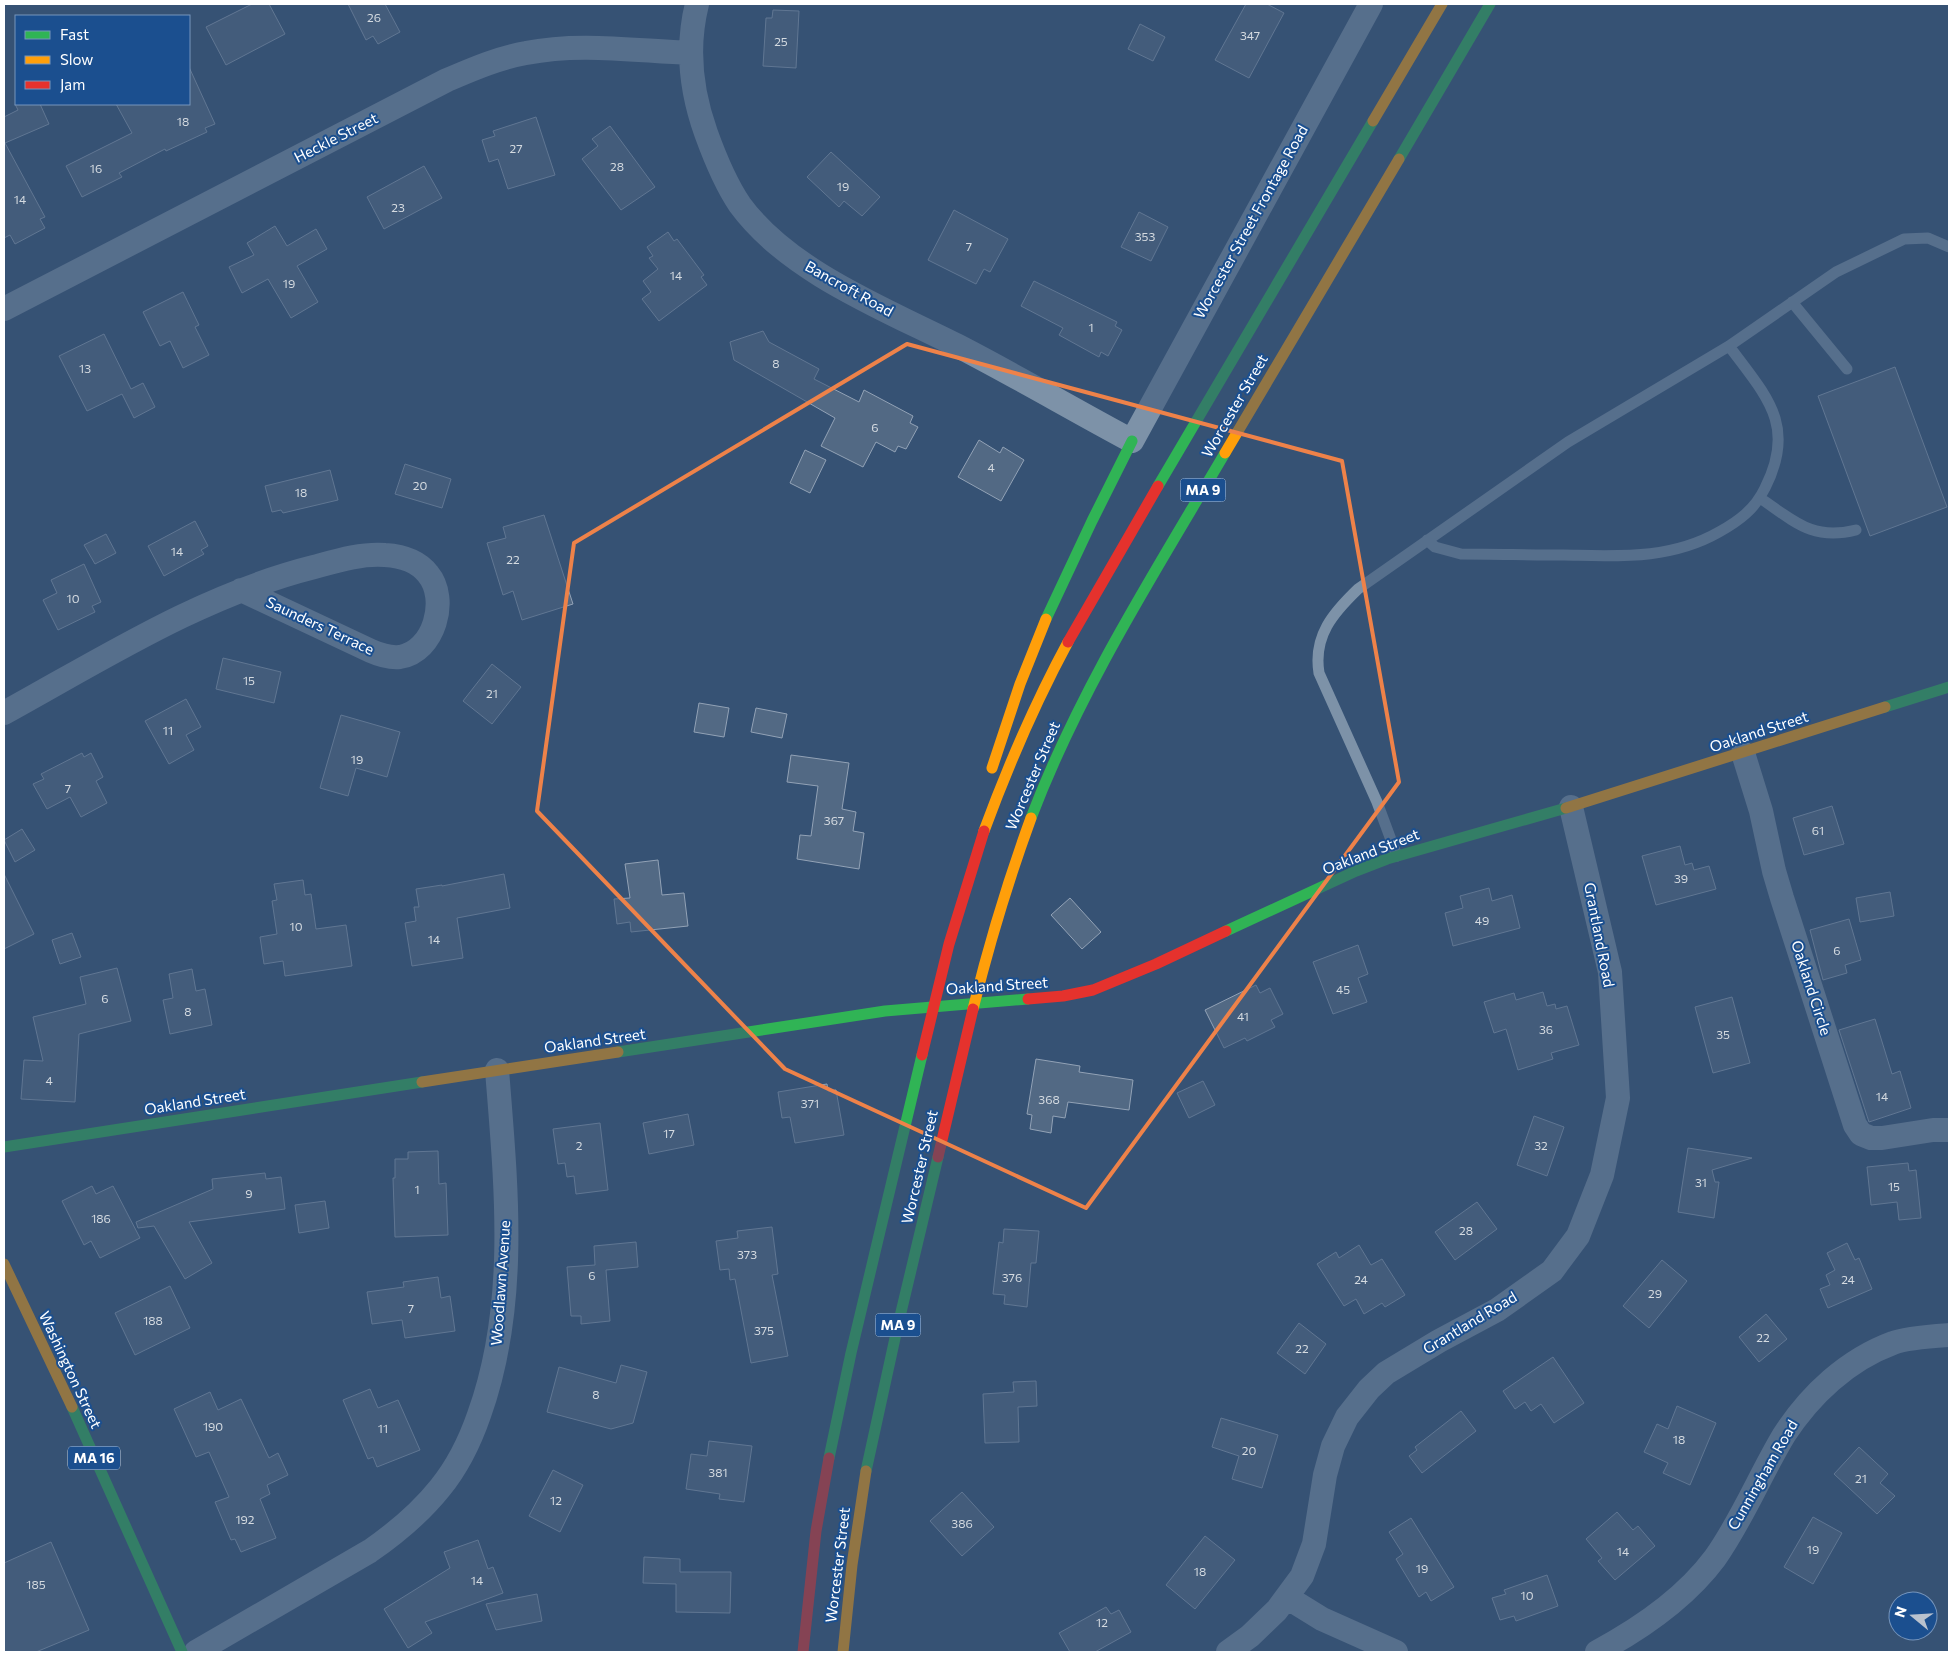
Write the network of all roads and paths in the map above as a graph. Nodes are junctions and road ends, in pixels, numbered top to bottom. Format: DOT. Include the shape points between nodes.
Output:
graph roads {
  1 [pos="696,4"];
  2 [pos="1371,4"];
  3 [pos="1442,4"];
  4 [pos="1490,4"];
  5 [pos="690,53"];
  6 [pos="1949,247"];
  7 [pos="1792,302"];
  8 [pos="4,310"];
  9 [pos="1730,346"];
  10 [pos="1847,369"];
  11 [pos="1132,441"];
  12 [pos="1760,498"];
  13 [pos="1856,530"];
  14 [pos="1428,540"];
  15 [pos="241,590"];
  16 [pos="1949,687"];
  17 [pos="4,713"];
  18 [pos="1743,753"];
  19 [pos="988,778"];
  20 [pos="984,798"];
  21 [pos="1571,807"];
  22 [pos="1398,856"];
  23 [pos="954,922"];
  24 [pos="974,1002"];
  25 [pos="934,1006"];
  26 [pos="497,1070"];
  27 [pos="1949,1130"];
  28 [pos="4,1147"];
  29 [pos="4,1264"];
  30 [pos="1949,1335"];
  31 [pos="1288,1598"];
  32 [pos="182,1652"];
  33 [pos="196,1652"];
  34 [pos="803,1652"];
  35 [pos="843,1652"];
  36 [pos="1228,1652"];
  37 [pos="1396,1652"];
  38 [pos="1597,1652"];
  1 -- 5 [label="street, Bancroft Road"];
  2 -- 11 [label="street, Worcester Street Frontage Road"];
  3 -- 23 [label="main road, Worcester Street / MA 9" via="1125,543 1056,667 1030,718 992,808"];
  4 -- 24 [label="main road, Worcester Street / MA 9" via="1106,655 1064,740 1028,826"];
  5 -- 8 [label="street, Heckle Street" via="566,48 491,62 447,80"];
  5 -- 11 [label="street, Bancroft Road" via="697,105 724,177 740,205 783,248 831,281"];
  6 -- 7 [label="lane" via="1928,238 1904,239 1836,272"];
  7 -- 9 [label="lane"];
  7 -- 10 [label="lane"];
  9 -- 12 [label="lane" via="1772,406 1779,433 1775,467"];
  9 -- 14 [label="lane" via="1568,442"];
  11 -- 19 [label="main road" via="1081,540 1032,650"];
  12 -- 13 [label="lane" via="1812,531 1842,534"];
  12 -- 14 [label="lane" via="1744,516 1714,536 1659,554 1461,554 1435,547"];
  14 -- 22 [label="lane" via="1358,589 1323,633 1318,646 1319,673"];
  15 -- 15 [label="street, Saunders Terrace" via="285,574 330,563 372,555 397,556 410,560 429,574 437,595 436,620 421,646 402,657 392,657 371,651"];
  15 -- 17 [label="street, Saunders Terrace" via="180,617"];
  16 -- 18 [label="main road, Oakland Street"];
  18 -- 21 [label="main road, Oakland Street"];
  18 -- 27 [label="street, Oakland Circle" via="1782,898 1855,1125 1861,1134 1871,1138"];
  20 -- 23 [label="main road"];
  21 -- 22 [label="main road, Oakland Street"];
  21 -- 31 [label="street, Grantland Road" via="1610,972 1618,1098 1602,1176 1578,1236 1552,1271 1497,1310 1386,1373 1357,1403 1333,1446 1314,1544 1302,1576"];
  22 -- 24 [label="main road, Oakland Street" via="1356,871 1102,987 1063,996"];
  23 -- 25 [label="main road, Worcester Street / MA 9"];
  24 -- 25 [label="main road, Oakland Street"];
  24 -- 35 [label="main road, Worcester Street / MA 9" via="876,1420 853,1555"];
  25 -- 26 [label="main road, Oakland Street"];
  25 -- 34 [label="main road, Worcester Street / MA 9" via="831,1444 813,1550"];
  26 -- 28 [label="main road, Oakland Street"];
  26 -- 33 [label="street, Woodlawn Avenue" via="507,1202 502,1311 492,1374 466,1446 441,1487 390,1537"];
  29 -- 32 [label="main road, Washington Street / MA 16"];
  30 -- 38 [label="street, Cunningham Road" via="1894,1342 1856,1361 1819,1390 1784,1435 1728,1537 1700,1575 1662,1610"];
  31 -- 36 [label="street, Grantland Road" via="1264,1624"];
  31 -- 37 [label="street" via="1322,1619"];
}
